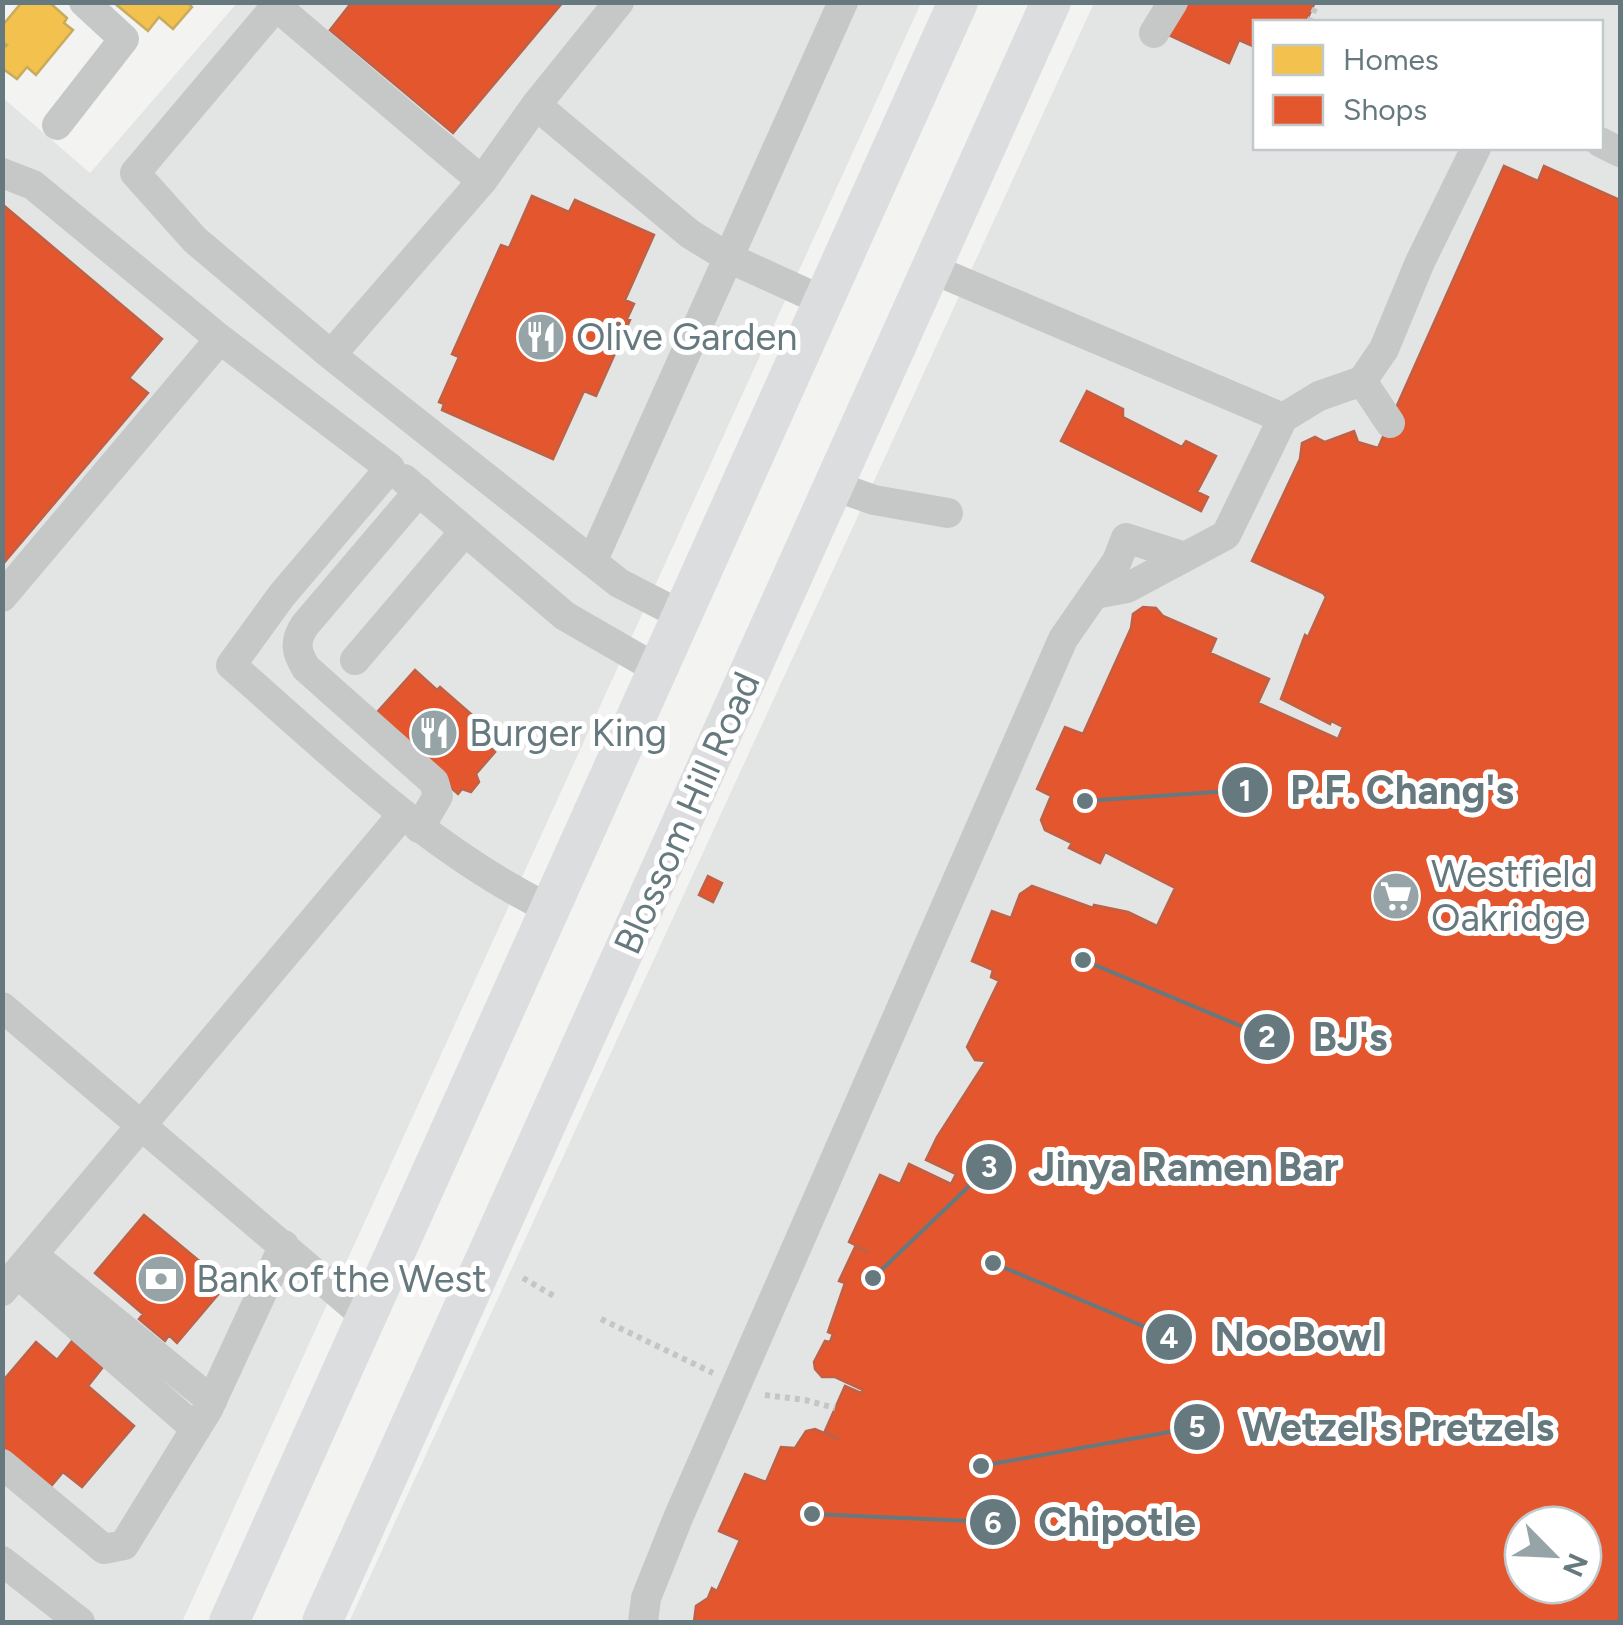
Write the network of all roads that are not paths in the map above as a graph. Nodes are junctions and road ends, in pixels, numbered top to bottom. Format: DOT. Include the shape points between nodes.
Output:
graph roads {
  1 [pos="84,2"];
  2 [pos="619,2"];
  3 [pos="843,2"];
  4 [pos="958,2"];
  5 [pos="1051,2"];
  6 [pos="1162,2"];
  7 [pos="1173,2"];
  8 [pos="278,4"];
  9 [pos="1152,18"];
  10 [pos="536,104"];
  11 [pos="57,125"];
  12 [pos="1475,150"];
  13 [pos="2,173"];
  14 [pos="482,181"];
  15 [pos="729,258"];
  16 [pos="932,268"];
  17 [pos="823,301"];
  18 [pos="220,340"];
  19 [pos="331,355"];
  20 [pos="1362,380"];
  21 [pos="1283,418"];
  22 [pos="1390,423"];
  23 [pos="390,468"];
  24 [pos="834,486"];
  25 [pos="419,491"];
  26 [pos="948,513"];
  27 [pos="465,531"];
  28 [pos="1185,556"];
  29 [pos="592,562"];
  30 [pos="1095,594"];
  31 [pos="2,598"];
  32 [pos="682,614"];
  33 [pos="356,660"];
  34 [pos="657,670"];
  35 [pos="411,821"];
  36 [pos="548,908"];
  37 [pos="2,1008"];
  38 [pos="142,1125"];
  39 [pos="284,1245"];
  40 [pos="17,1273"];
  41 [pos="366,1317"];
  42 [pos="212,1402"];
  43 [pos="196,1429"];
  44 [pos="2,1464"];
  45 [pos="2,1562"];
  46 [pos="80,1622"];
  47 [pos="229,1622"];
  48 [pos="322,1622"];
  49 [pos="642,1622"];
  1 -- 11 [label="street" via="124,39"];
  2 -- 10 [label="street"];
  3 -- 15 [label="street"];
  4 -- 17 [label="main road"];
  5 -- 16 [label="main road, Blossom Hill Road"];
  6 -- 9 [label="street"];
  7 -- 9 [label="street"];
  8 -- 14 [label="street"];
  8 -- 19 [label="street" via="135,174 195,240"];
  10 -- 14 [label="street"];
  10 -- 15 [label="street" via="690,234"];
  12 -- 20 [label="street" via="1384,349"];
  13 -- 18 [label="street" via="33,186"];
  14 -- 19 [label="street"];
  15 -- 17 [label="street"];
  15 -- 29 [label="street"];
  16 -- 21 [label="street"];
  16 -- 24 [label="main road, Blossom Hill Road"];
  17 -- 32 [label="main road"];
  18 -- 23 [label="street"];
  18 -- 31 [label="street"];
  19 -- 29 [label="street"];
  20 -- 21 [label="street"];
  20 -- 22 [label="street"];
  21 -- 28 [label="street" via="1226,535"];
  23 -- 25 [label="street"];
  23 -- 35 [label="street" via="231,665"];
  24 -- 26 [label="street"];
  24 -- 48 [label="main road, Blossom Hill Road"];
  25 -- 27 [label="street"];
  25 -- 35 [label="street" via="305,625 296,652 434,782 438,796"];
  27 -- 33 [label="street"];
  27 -- 34 [label="street" via="565,616"];
  28 -- 30 [label="street" via="1126,588"];
  28 -- 30 [label="street" via="1126,538"];
  29 -- 32 [label="street"];
  30 -- 49 [label="street" via="1063,639 678,1518"];
  32 -- 34 [label="main road"];
  34 -- 36 [label="main road"];
  35 -- 36 [label="street"];
  35 -- 38 [label="street"];
  36 -- 41 [label="main road"];
  37 -- 38 [label="street"];
  38 -- 39 [label="street"];
  38 -- 40 [label="street"];
  39 -- 41 [label="street"];
  39 -- 42 [label="street"];
  40 -- 42 [label="street"];
  40 -- 43 [label="street"];
  41 -- 47 [label="main road"];
  42 -- 43 [label="street"];
  43 -- 44 [label="street" via="124,1545 114,1547 104,1548"];
  45 -- 46 [label="street"];
}
